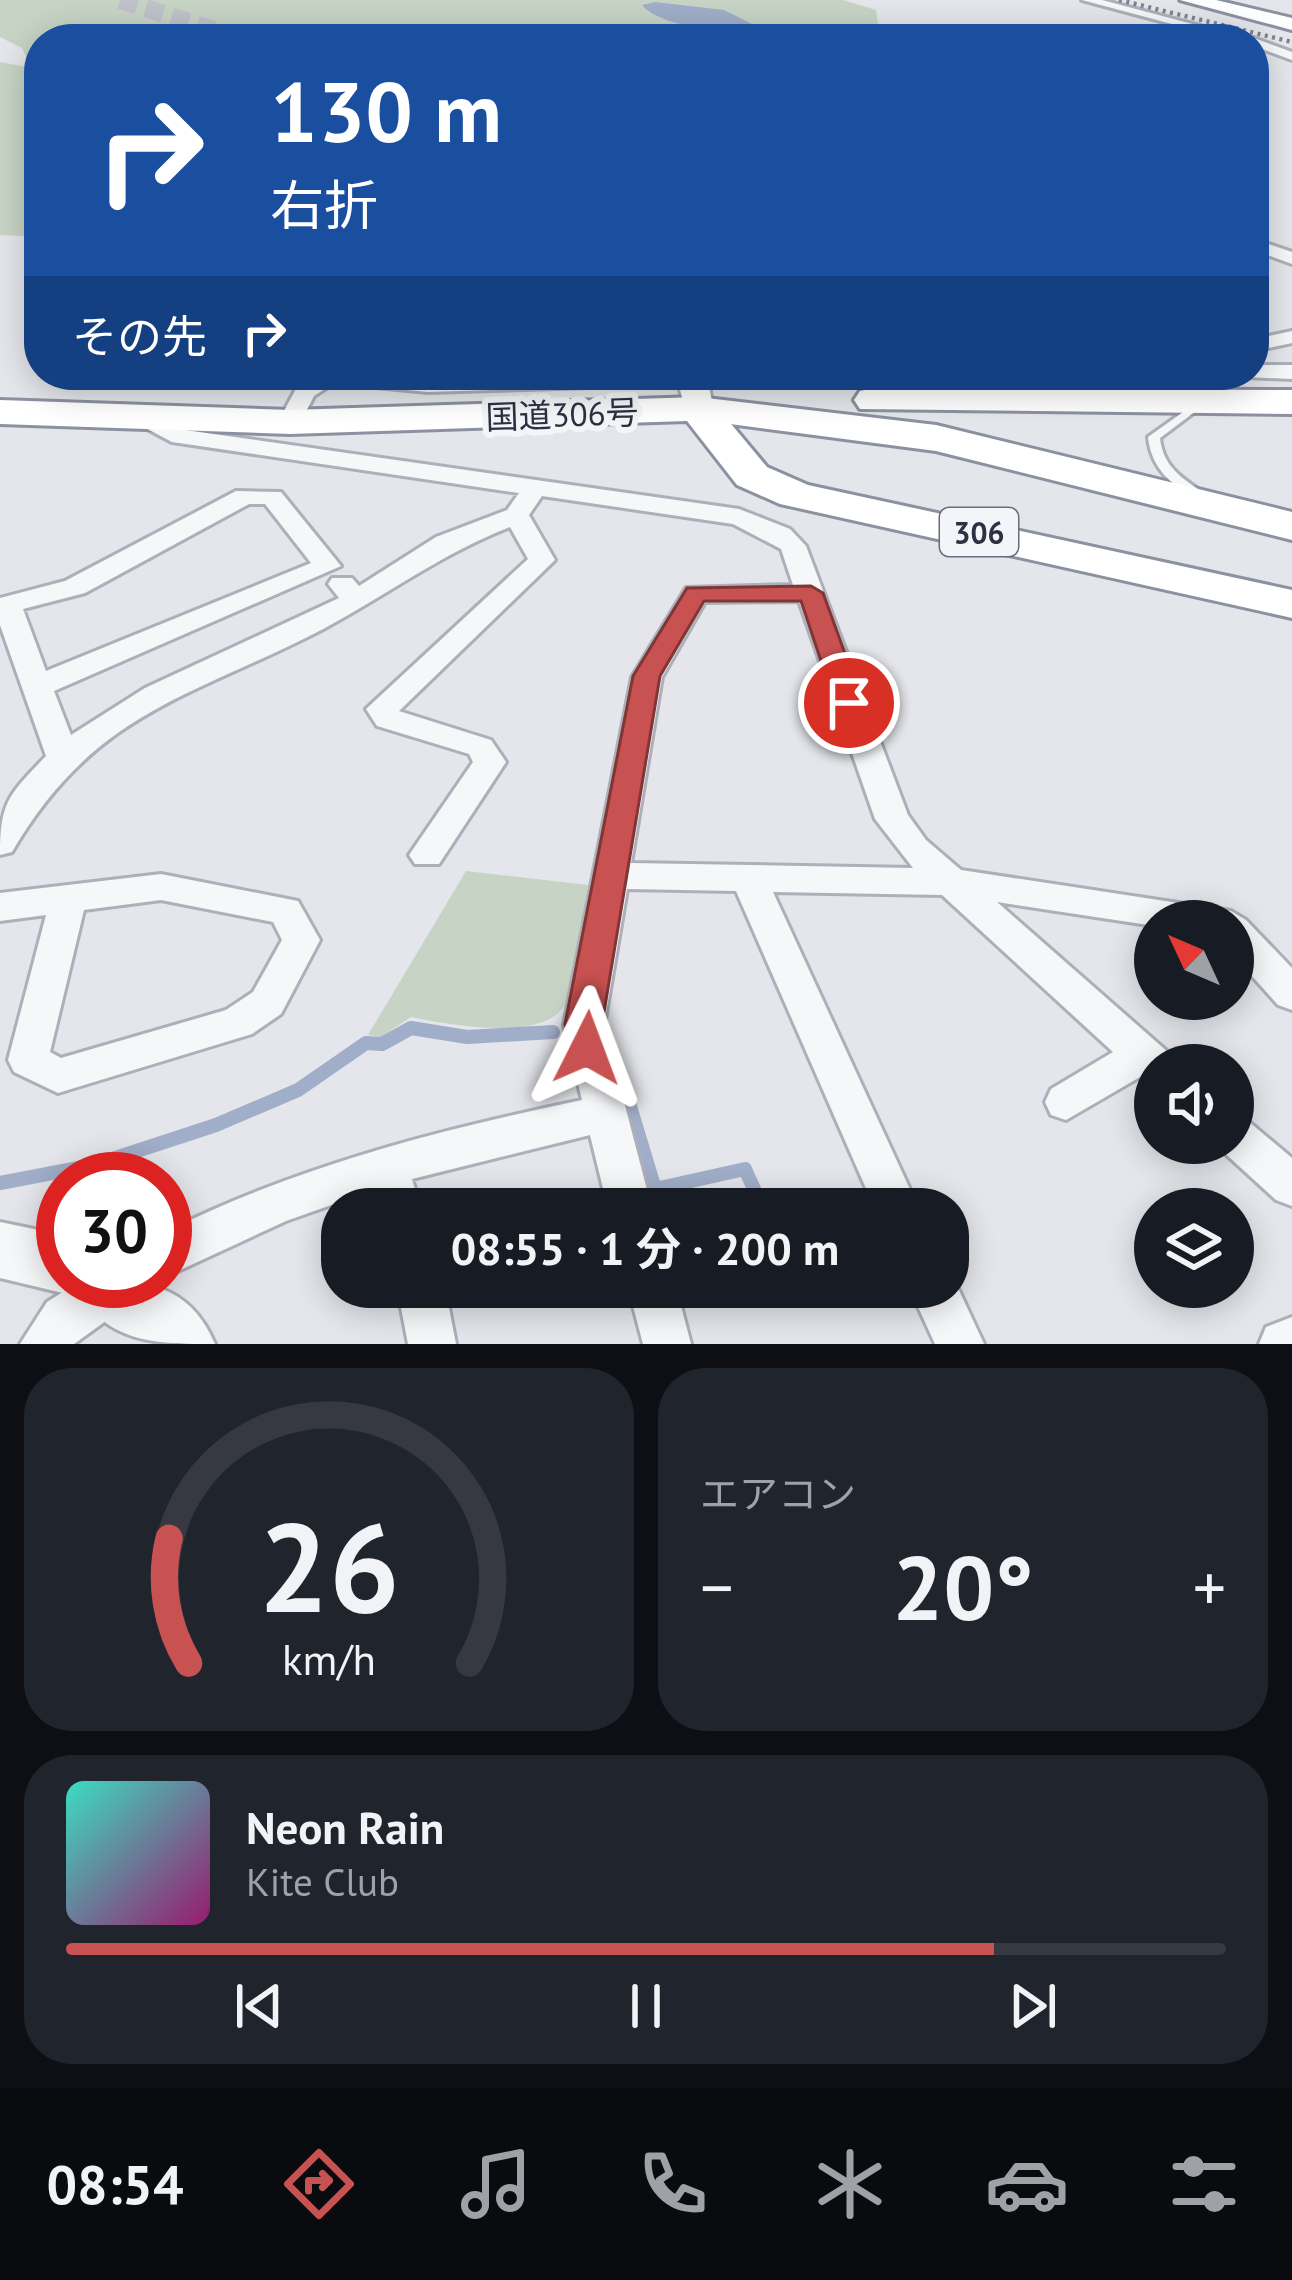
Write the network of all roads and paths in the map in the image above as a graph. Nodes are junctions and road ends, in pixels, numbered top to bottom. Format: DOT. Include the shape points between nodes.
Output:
graph roads {
  1 [pos="1088,0"];
  2 [pos="1193,0"];
  3 [pos="1222,0"];
  4 [pos="1251,0"];
  5 [pos="1292,4"];
  6 [pos="1292,19"];
  7 [pos="1183,24"];
  8 [pos="308,390"];
  9 [pos="694,392"];
  10 [pos="1292,402"];
  11 [pos="1199,403"];
  12 [pos="0,412"];
  13 [pos="1292,415"];
  14 [pos="146,419"];
  15 [pos="290,422"];
  16 [pos="536,488"];
  17 [pos="1217,507"];
  18 [pos="515,514"];
  19 [pos="1285,523"];
  20 [pos="327,566"];
  21 [pos="811,593"];
  22 [pos="356,600"];
  23 [pos="1292,604"];
  24 [pos="3,605"];
  25 [pos="38,686"];
  26 [pos="64,758"];
  27 [pos="0,844"];
  28 [pos="427,855"];
  29 [pos="610,876"];
  30 [pos="748,878"];
  31 [pos="951,882"];
  32 [pos="68,901"];
  33 [pos="0,907"];
  34 [pos="1134,909"];
  35 [pos="1254,953"];
  36 [pos="1292,994"];
  37 [pos="1134,1047"];
  38 [pos="1134,1068"];
  39 [pos="1066,1102"];
  40 [pos="604,1114"];
  41 [pos="1254,1152"];
  42 [pos="386,1165"];
  43 [pos="1290,1182"];
  44 [pos="393,1188"];
  45 [pos="624,1188"];
  46 [pos="888,1188"];
  47 [pos="192,1240"];
  48 [pos="0,1250"];
  49 [pos="36,1257"];
  50 [pos="76,1308"];
  51 [pos="148,1308"];
  52 [pos="426,1308"];
  53 [pos="658,1308"];
  54 [pos="943,1308"];
  55 [pos="1292,1342"];
  56 [pos="44,1344"];
  57 [pos="183,1344"];
  58 [pos="432,1344"];
  59 [pos="667,1344"];
  60 [pos="960,1344"];
  61 [pos="1283,1344"];
  1 -- 7 [label="street"];
  2 -- 6 [label="highway"];
  3 -- 6 [label="highway"];
  4 -- 5 [label="highway"];
  8 -- 15 [label="street"];
  9 -- 11 [label="highway" via="784,400"];
  9 -- 15 [label="highway, 国道306号"];
  9 -- 17 [label="highway" via="936,437"];
  9 -- 23 [label="highway, 306" via="752,476 795,496"];
  10 -- 11 [label="highway"];
  11 -- 13 [label="lane"];
  11 -- 17 [label="lane" via="1154,437 1154,458"];
  12 -- 14 [label="highway, 国道306号"];
  14 -- 15 [label="highway, 国道306号"];
  14 -- 16 [label="street" via="172,435"];
  16 -- 18 [label="street"];
  16 -- 21 [label="street" via="751,521 793,546"];
  17 -- 19 [label="highway"];
  18 -- 22 [label="street" via="445,543"];
  18 -- 28 [label="street" via="542,560 382,709 388,719 480,747 490,762"];
  20 -- 22 [label="street"];
  20 -- 24 [label="street" via="272,497 245,496 75,587"];
  20 -- 25 [label="street"];
  21 -- 29 [label="street" via="696,594 646,676"];
  21 -- 31 [label="street" via="887,825"];
  22 -- 26 [label="street" via="167,688"];
  24 -- 25 [label="street"];
  25 -- 26 [label="street"];
  26 -- 27 [label="street" via="14,812"];
  29 -- 30 [label="street"];
  29 -- 40 [label="street" via="584,1024"];
  30 -- 31 [label="street"];
  30 -- 46 [label="street"];
  31 -- 34 [label="street"];
  31 -- 37 [label="street"];
  32 -- 32 [label="street" via="160,887 285,911 302,940 267,1003 238,1023 58,1076 28,1060"];
  32 -- 33 [label="street"];
  35 -- 36 [label="street"];
  38 -- 39 [label="street"];
  40 -- 42 [label="street"];
  40 -- 45 [label="street"];
  41 -- 43 [label="street"];
  42 -- 44 [label="street"];
  42 -- 47 [label="street"];
  48 -- 49 [label="street"];
  50 -- 56 [label="street"];
  51 -- 57 [label="street"];
  52 -- 58 [label="street"];
  53 -- 59 [label="street"];
  54 -- 60 [label="street"];
  55 -- 61 [label="street"];
}
